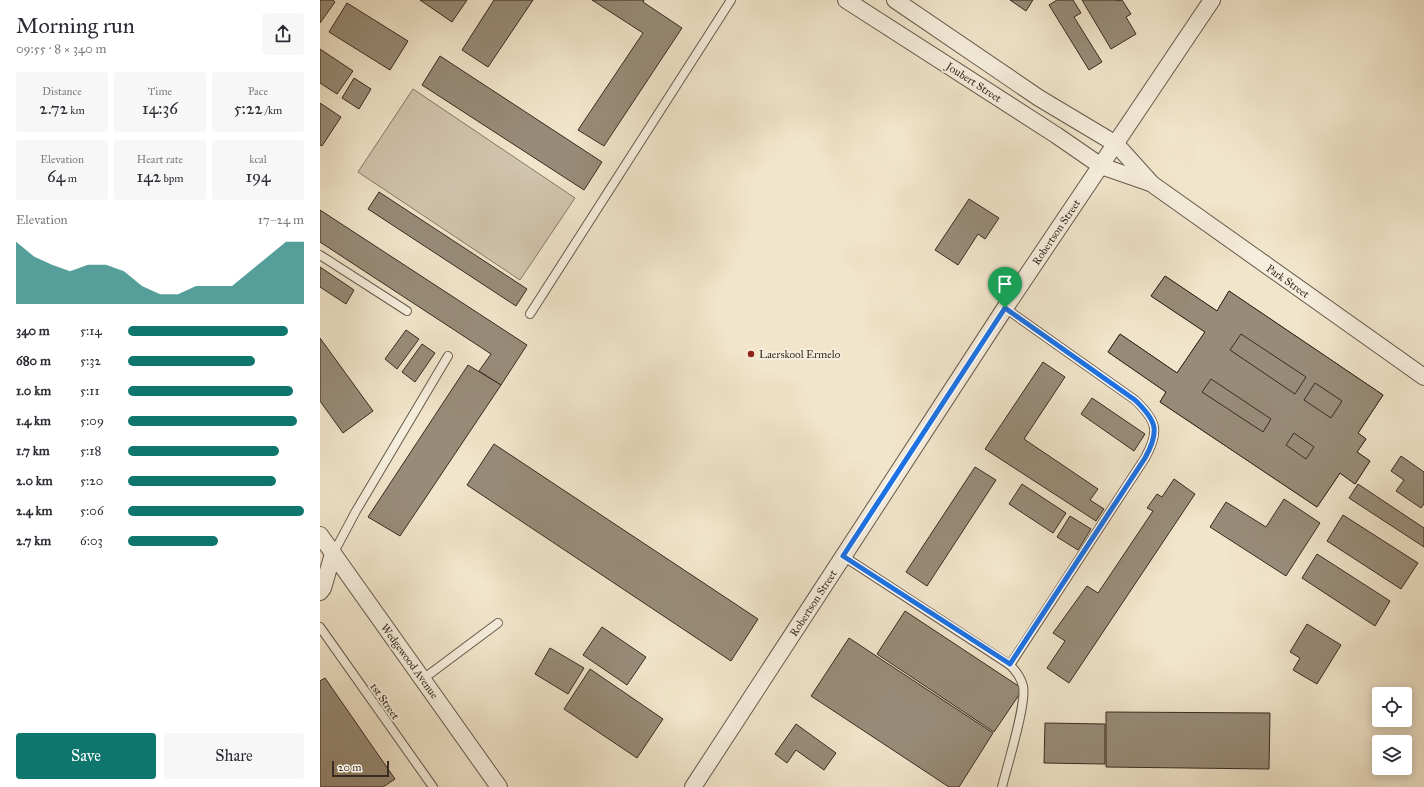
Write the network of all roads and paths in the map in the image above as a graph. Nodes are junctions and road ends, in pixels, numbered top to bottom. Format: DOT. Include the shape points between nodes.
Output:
graph roads {
  1 [pos="731,0"];
  2 [pos="846,0"];
  3 [pos="895,0"];
  4 [pos="1212,0"];
  5 [pos="1116,144"];
  6 [pos="1101,166"];
  7 [pos="1152,184"];
  8 [pos="320,255"];
  9 [pos="1005,308"];
  10 [pos="408,311"];
  11 [pos="530,314"];
  12 [pos="448,356"];
  13 [pos="1424,377"];
  14 [pos="320,535"];
  15 [pos="333,554"];
  16 [pos="843,556"];
  17 [pos="320,592"];
  18 [pos="498,623"];
  19 [pos="320,627"];
  20 [pos="1010,664"];
  21 [pos="423,679"];
  22 [pos="433,787"];
  23 [pos="500,787"];
  24 [pos="693,787"];
  25 [pos="1002,787"];
  1 -- 11 [label="lane"];
  2 -- 6 [label="street, Joubert Street"];
  3 -- 5 [label="street, Joubert Street" via="1039,98"];
  4 -- 5 [label="street, Robertson Street"];
  5 -- 6 [label="street, Robertson Street"];
  5 -- 7 [label="street, Park Street"];
  6 -- 7 [label="street, Park Street"];
  6 -- 9 [label="street, Robertson Street"];
  7 -- 13 [label="street, Park Street"];
  8 -- 10 [label="lane"];
  9 -- 16 [label="street, Robertson Street"];
  9 -- 20 [label="lane" via="1135,400 1152,421 1154,430 1154,438 1145,458"];
  12 -- 15 [label="lane"];
  14 -- 15 [label="street, Wedgewood Avenue"];
  15 -- 17 [label="street"];
  15 -- 21 [label="street, Wedgewood Avenue"];
  16 -- 20 [label="lane"];
  16 -- 24 [label="street, Robertson Street"];
  18 -- 21 [label="lane"];
  19 -- 22 [label="lane, 1st Street"];
  20 -- 25 [label="lane" via="1021,681 1023,697"];
  21 -- 23 [label="street, Wedgewood Avenue"];
}
